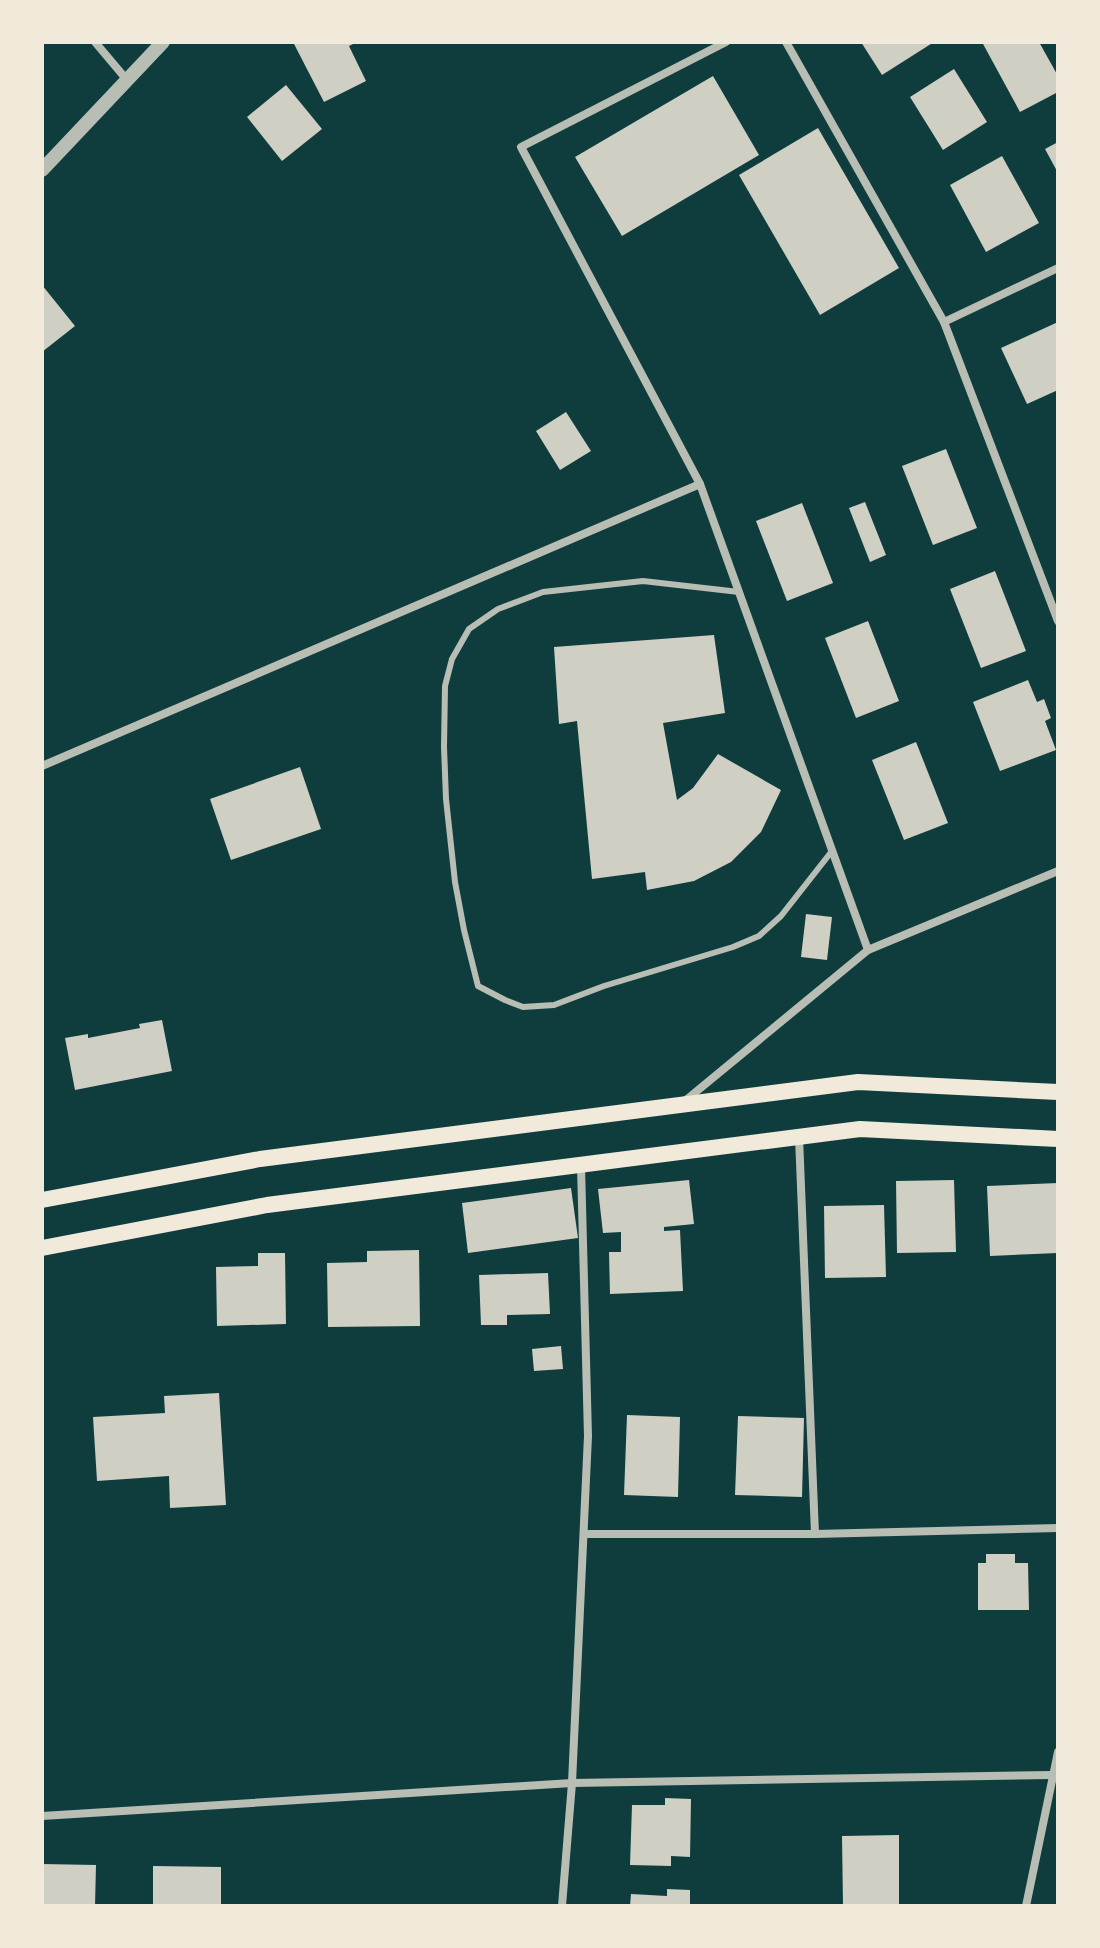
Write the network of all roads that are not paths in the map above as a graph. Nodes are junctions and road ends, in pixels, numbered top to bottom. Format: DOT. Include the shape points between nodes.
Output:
graph roads {
  1 [pos="95,42"];
  2 [pos="163,42"];
  3 [pos="726,42"];
  4 [pos="786,42"];
  5 [pos="127,80"];
  6 [pos="42,170"];
  7 [pos="1058,268"];
  8 [pos="944,322"];
  9 [pos="700,484"];
  10 [pos="739,592"];
  11 [pos="1058,621"];
  12 [pos="42,766"];
  13 [pos="832,851"];
  14 [pos="1058,871"];
  15 [pos="868,950"];
  16 [pos="1058,1092"];
  17 [pos="679,1106"];
  18 [pos="799,1137"];
  19 [pos="1058,1139"];
  20 [pos="581,1166"];
  21 [pos="42,1200"];
  22 [pos="42,1248"];
  23 [pos="1058,1528"];
  24 [pos="584,1534"];
  25 [pos="815,1534"];
  26 [pos="1058,1752"];
  27 [pos="1056,1775"];
  28 [pos="572,1783"];
  29 [pos="42,1816"];
  30 [pos="562,1906"];
  31 [pos="1026,1906"];
  1 -- 5 [label="street"];
  2 -- 5 [label="street"];
  3 -- 9 [label="street" via="521,147"];
  4 -- 8 [label="street"];
  5 -- 6 [label="street"];
  7 -- 8 [label="street"];
  8 -- 11 [label="street"];
  9 -- 10 [label="street"];
  9 -- 12 [label="street"];
  10 -- 13 [label="street"];
  10 -- 13 [label="lane" via="643,581 543,592 498,609 469,629 452,659 445,686 444,747 455,882 478,986 523,1007 554,1005 733,947 759,936 781,916"];
  13 -- 15 [label="street"];
  14 -- 15 [label="street"];
  15 -- 17 [label="street"];
  16 -- 17 [label="main road" via="858,1082"];
  17 -- 21 [label="main road" via="260,1159"];
  18 -- 19 [label="main road" via="860,1129"];
  18 -- 20 [label="main road"];
  18 -- 25 [label="street"];
  20 -- 22 [label="main road" via="267,1205"];
  20 -- 24 [label="street" via="588,1436"];
  23 -- 25 [label="street"];
  24 -- 25 [label="street"];
  24 -- 28 [label="street"];
  26 -- 27 [label="street"];
  27 -- 28 [label="street"];
  27 -- 31 [label="street"];
  28 -- 29 [label="street"];
  28 -- 30 [label="street"];
}
